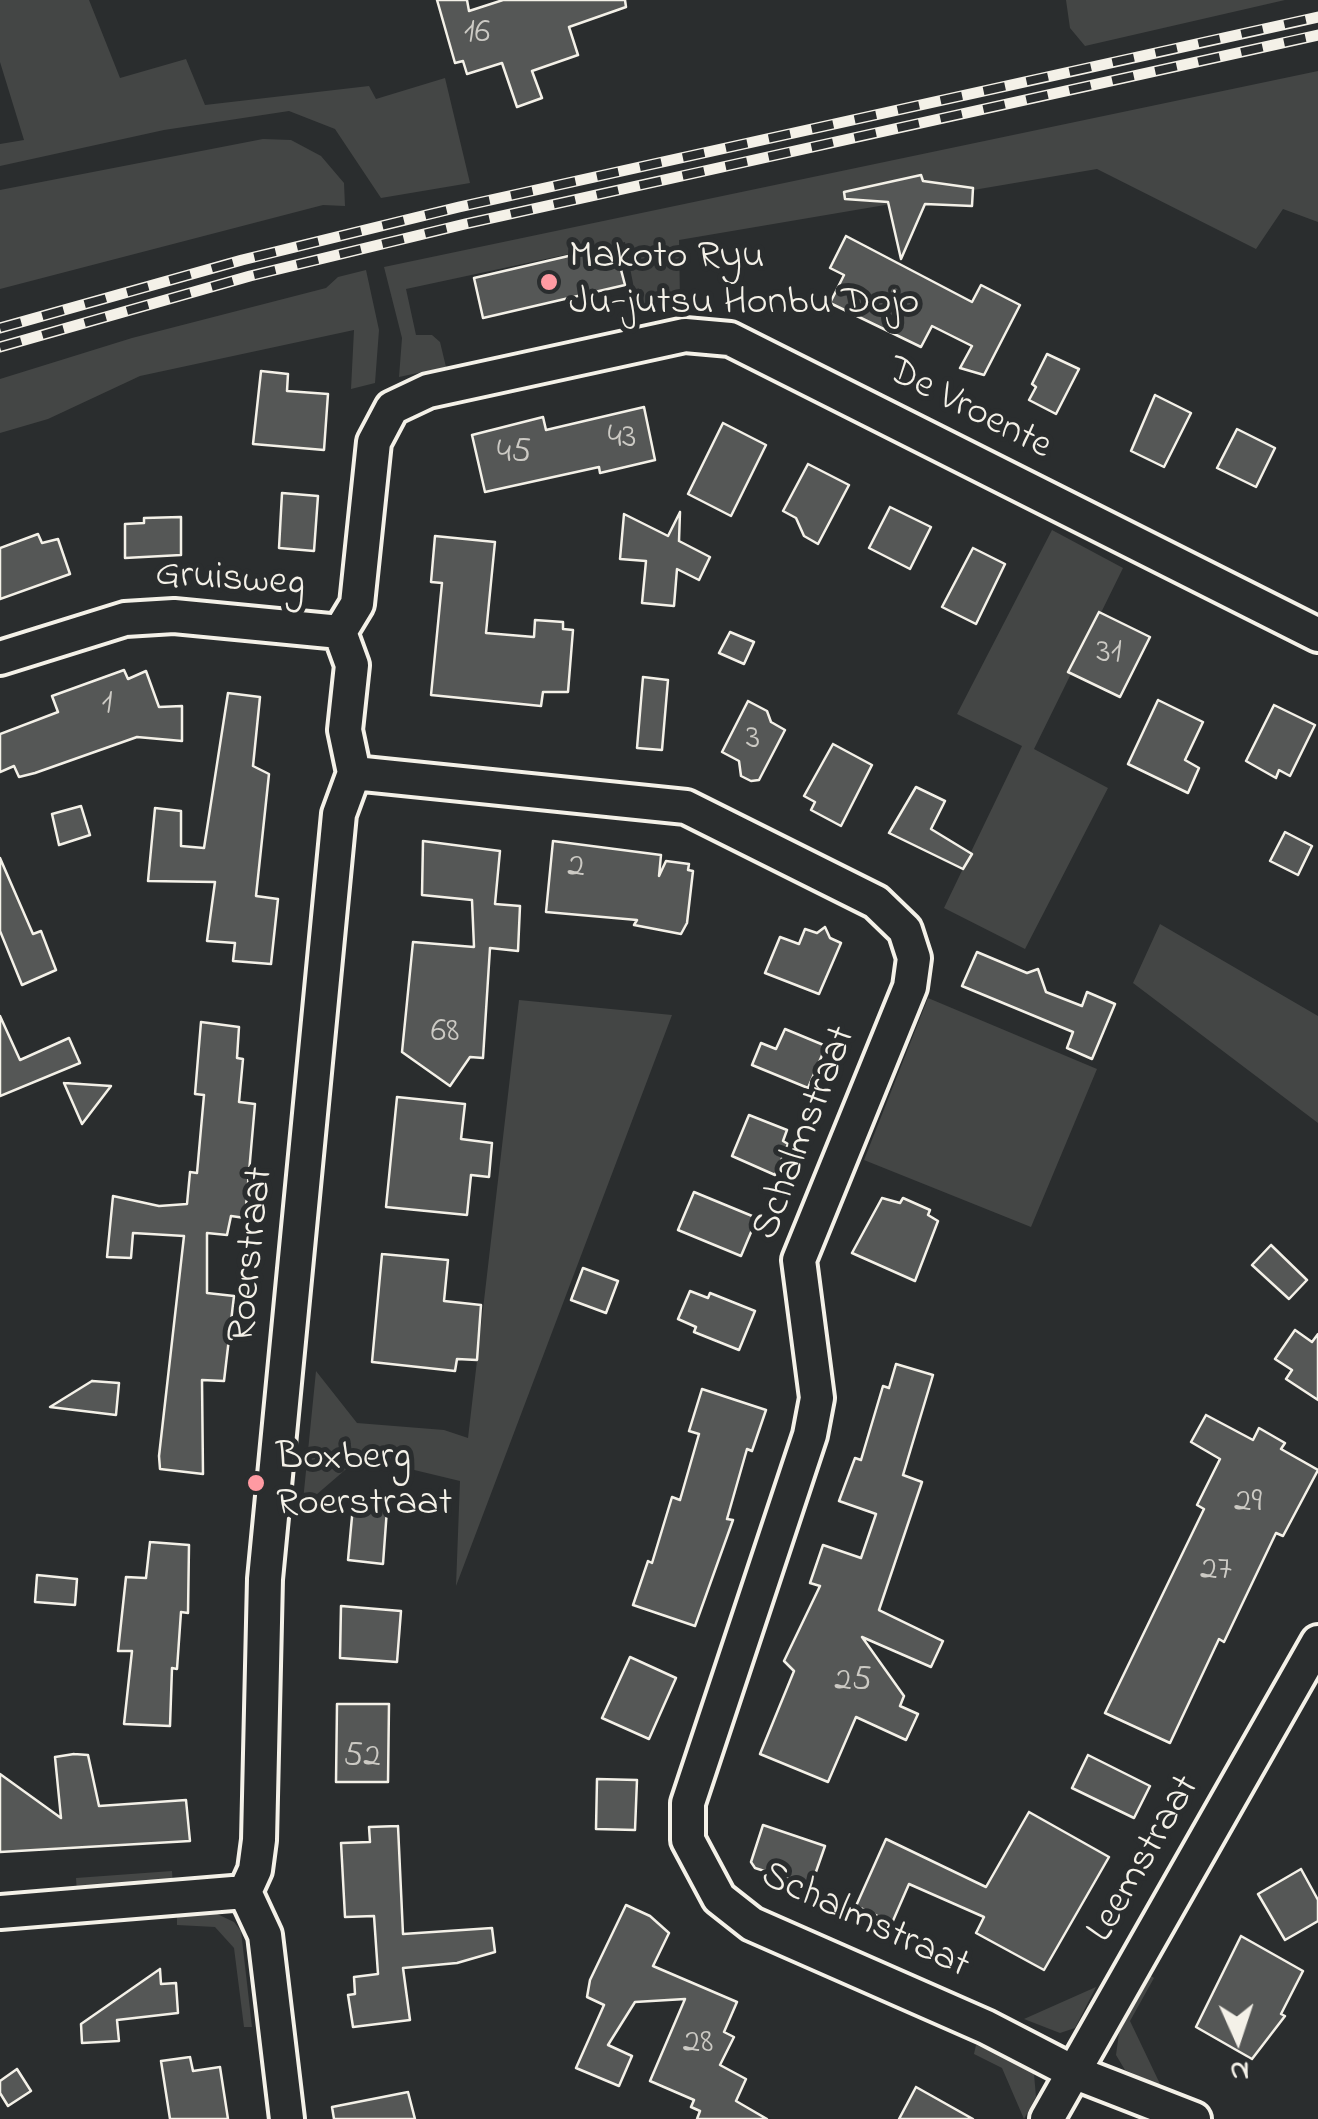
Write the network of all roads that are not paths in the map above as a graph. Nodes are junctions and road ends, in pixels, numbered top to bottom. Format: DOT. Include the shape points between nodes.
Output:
graph roads {
  1 [pos="340,632"];
  2 [pos="1318,635"];
  3 [pos="0,658"];
  4 [pos="354,773"];
  5 [pos="1318,1642"];
  6 [pos="245,1892"];
  7 [pos="0,1912"];
  8 [pos="1071,2071"];
  9 [pos="287,2119"];
  10 [pos="1047,2119"];
  11 [pos="1194,2119"];
  1 -- 2 [label="street, De Vroente" via="357,604 374,442 392,408 428,391 685,335 730,339"];
  1 -- 3 [label="street, Gruisweg" via="174,616 124,619"];
  1 -- 4 [label="street, Roerstraat" via="352,665 345,730"];
  4 -- 6 [label="street, Roerstraat" via="339,814 265,1579 259,1840"];
  4 -- 8 [label="street, Schalmstraat" via="686,807 876,902 905,930 914,958 910,987 799,1260 817,1398 810,1435 688,1802 688,1840 719,1898 752,1924"];
  5 -- 8 [label="street, Leemstraat"];
  6 -- 7 [label="street"];
  6 -- 9 [label="street" via="265,1935"];
  8 -- 10 [label="street, Leemstraat"];
  8 -- 11 [label="street, Schalmstraat"];
}
